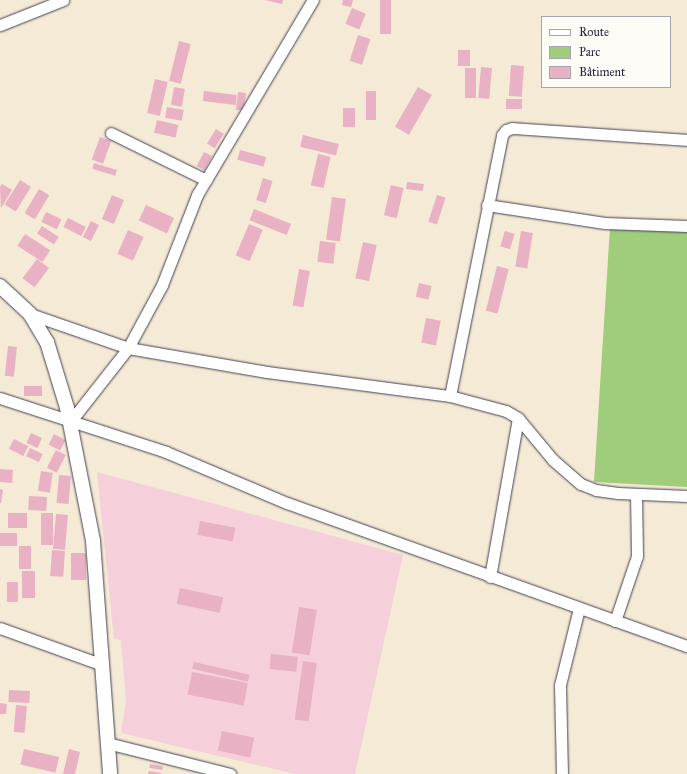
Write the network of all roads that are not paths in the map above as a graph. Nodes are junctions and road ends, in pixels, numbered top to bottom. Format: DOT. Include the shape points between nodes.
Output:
graph roads {
  1 [pos="63,0"];
  2 [pos="313,0"];
  3 [pos="0,25"];
  4 [pos="111,133"];
  5 [pos="687,140"];
  6 [pos="206,180"];
  7 [pos="487,205"];
  8 [pos="687,226"];
  9 [pos="0,286"];
  10 [pos="30,314"];
  11 [pos="128,348"];
  12 [pos="450,396"];
  13 [pos="0,398"];
  14 [pos="518,418"];
  15 [pos="70,422"];
  16 [pos="636,494"];
  17 [pos="687,496"];
  18 [pos="490,576"];
  19 [pos="579,608"];
  20 [pos="614,621"];
  21 [pos="0,628"];
  22 [pos="687,646"];
  23 [pos="104,665"];
  24 [pos="107,743"];
  25 [pos="110,774"];
  26 [pos="230,774"];
  27 [pos="562,774"];
  1 -- 3 [label="street"];
  2 -- 6 [label="street"];
  4 -- 6 [label="street"];
  5 -- 7 [label="street" via="512,128 502,135"];
  6 -- 11 [label="street" via="197,195 162,284"];
  7 -- 8 [label="street" via="605,223"];
  7 -- 12 [label="street"];
  9 -- 10 [label="main road"];
  10 -- 11 [label="street"];
  10 -- 15 [label="main road" via="47,342"];
  11 -- 12 [label="street" via="267,372"];
  11 -- 15 [label="street"];
  12 -- 14 [label="street" via="506,411"];
  13 -- 15 [label="street"];
  14 -- 16 [label="street" via="553,460 581,484 596,490"];
  14 -- 18 [label="street"];
  15 -- 18 [label="street" via="166,452 286,503"];
  15 -- 23 [label="main road" via="93,541"];
  16 -- 17 [label="street"];
  16 -- 20 [label="street" via="637,556"];
  18 -- 19 [label="street"];
  19 -- 20 [label="street"];
  19 -- 27 [label="street" via="560,685"];
  20 -- 22 [label="street"];
  21 -- 23 [label="street"];
  23 -- 24 [label="main road"];
  24 -- 25 [label="main road"];
  24 -- 26 [label="street"];
}
